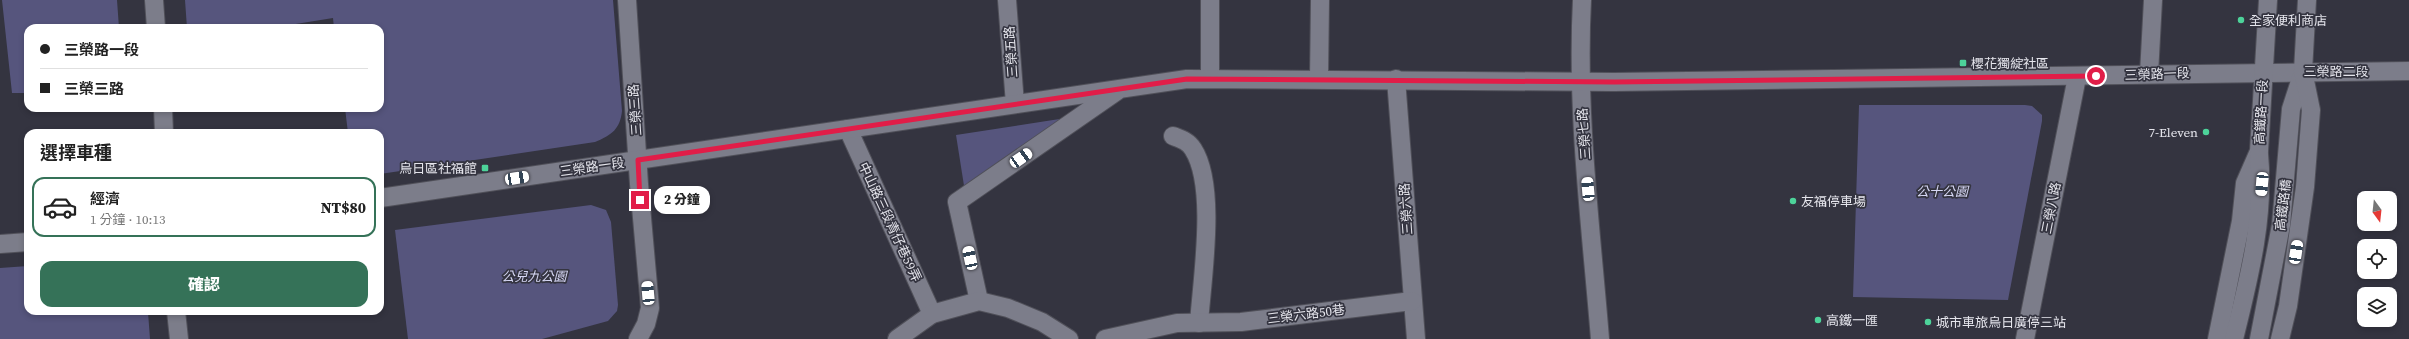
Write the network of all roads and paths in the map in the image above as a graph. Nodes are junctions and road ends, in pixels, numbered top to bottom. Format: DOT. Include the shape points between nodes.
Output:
graph roads {
  1 [pos="154,0"];
  2 [pos="627,0"];
  3 [pos="1007,0"];
  4 [pos="1210,0"];
  5 [pos="1320,0"];
  6 [pos="1582,0"];
  7 [pos="2153,0"];
  8 [pos="2268,0"];
  9 [pos="2307,0"];
  10 [pos="156,24"];
  11 [pos="2303,71"];
  12 [pos="2409,71"];
  13 [pos="2263,72"];
  14 [pos="2149,74"];
  15 [pos="2077,77"];
  16 [pos="1210,78"];
  17 [pos="1318,78"];
  18 [pos="1396,79"];
  19 [pos="1581,81"];
  20 [pos="1120,88"];
  21 [pos="1015,104"];
  22 [pos="162,112"];
  23 [pos="164,129"];
  24 [pos="848,129"];
  25 [pos="1173,136"];
  26 [pos="2259,152"];
  27 [pos="638,160"];
  28 [pos="384,197"];
  29 [pos="24,242"];
  30 [pos="0,244"];
  31 [pos="979,301"];
  32 [pos="1412,301"];
  33 [pos="932,314"];
  34 [pos="176,315"];
  35 [pos="1199,323"];
  36 [pos="638,338"];
  37 [pos="179,339"];
  38 [pos="897,339"];
  39 [pos="1069,339"];
  40 [pos="1105,339"];
  41 [pos="1416,339"];
  42 [pos="1600,339"];
  43 [pos="2025,339"];
  44 [pos="2216,339"];
  45 [pos="2234,339"];
  46 [pos="2259,339"];
  47 [pos="2280,339"];
  1 -- 10 [label="street"];
  2 -- 27 [label="street, 三榮三路"];
  3 -- 21 [label="street, 三榮五路"];
  4 -- 16 [label="street"];
  5 -- 17 [label="street"];
  6 -- 19 [label="street, 三榮七路"];
  7 -- 14 [label="street"];
  8 -- 13 [label="street, 高鐵路一段"];
  9 -- 11 [label="street"];
  11 -- 12 [label="street, 三榮路二段"];
  11 -- 13 [label="street, 三榮路二段"];
  11 -- 46 [label="street, 高鐵路橋" via="2291,109 2281,225"];
  11 -- 47 [label="street" via="2311,110 2305,187 2288,306"];
  13 -- 14 [label="street, 三榮路一段"];
  13 -- 26 [label="street, 高鐵路一段"];
  14 -- 15 [label="street, 三榮路一段"];
  15 -- 19 [label="street, 三榮路一段"];
  15 -- 43 [label="street, 三榮八路"];
  16 -- 17 [label="street, 三榮路一段"];
  16 -- 20 [label="street, 三榮路一段"];
  17 -- 18 [label="street, 三榮路一段"];
  18 -- 19 [label="street, 三榮路一段"];
  18 -- 32 [label="street, 三榮六路"];
  19 -- 42 [label="street, 三榮七路"];
  20 -- 21 [label="street, 三榮路一段"];
  20 -- 31 [label="street" via="957,202"];
  21 -- 24 [label="street, 三榮路一段"];
  22 -- 23 [label="street"];
  24 -- 27 [label="street, 三榮路一段"];
  24 -- 33 [label="street, 中山路三段青仔巷59弄"];
  25 -- 35 [label="street" via="1186,141 1193,149 1201,174 1206,205"];
  26 -- 44 [label="street, 高鐵路一段" via="2245,183 2241,221"];
  26 -- 45 [label="street, 高鐵路橋" via="2262,184 2258,223"];
  27 -- 28 [label="street, 三榮路一段"];
  27 -- 36 [label="street, 三榮三路" via="650,308 646,324"];
  29 -- 30 [label="street"];
  31 -- 33 [label="street"];
  31 -- 39 [label="street" via="1008,308 1042,322"];
  32 -- 35 [label="street, 三榮六路50巷" via="1241,322"];
  32 -- 41 [label="street, 三榮六路"];
  33 -- 38 [label="street"];
  34 -- 37 [label="street"];
  35 -- 40 [label="street, 三榮六路50巷" via="1177,323"];
}
